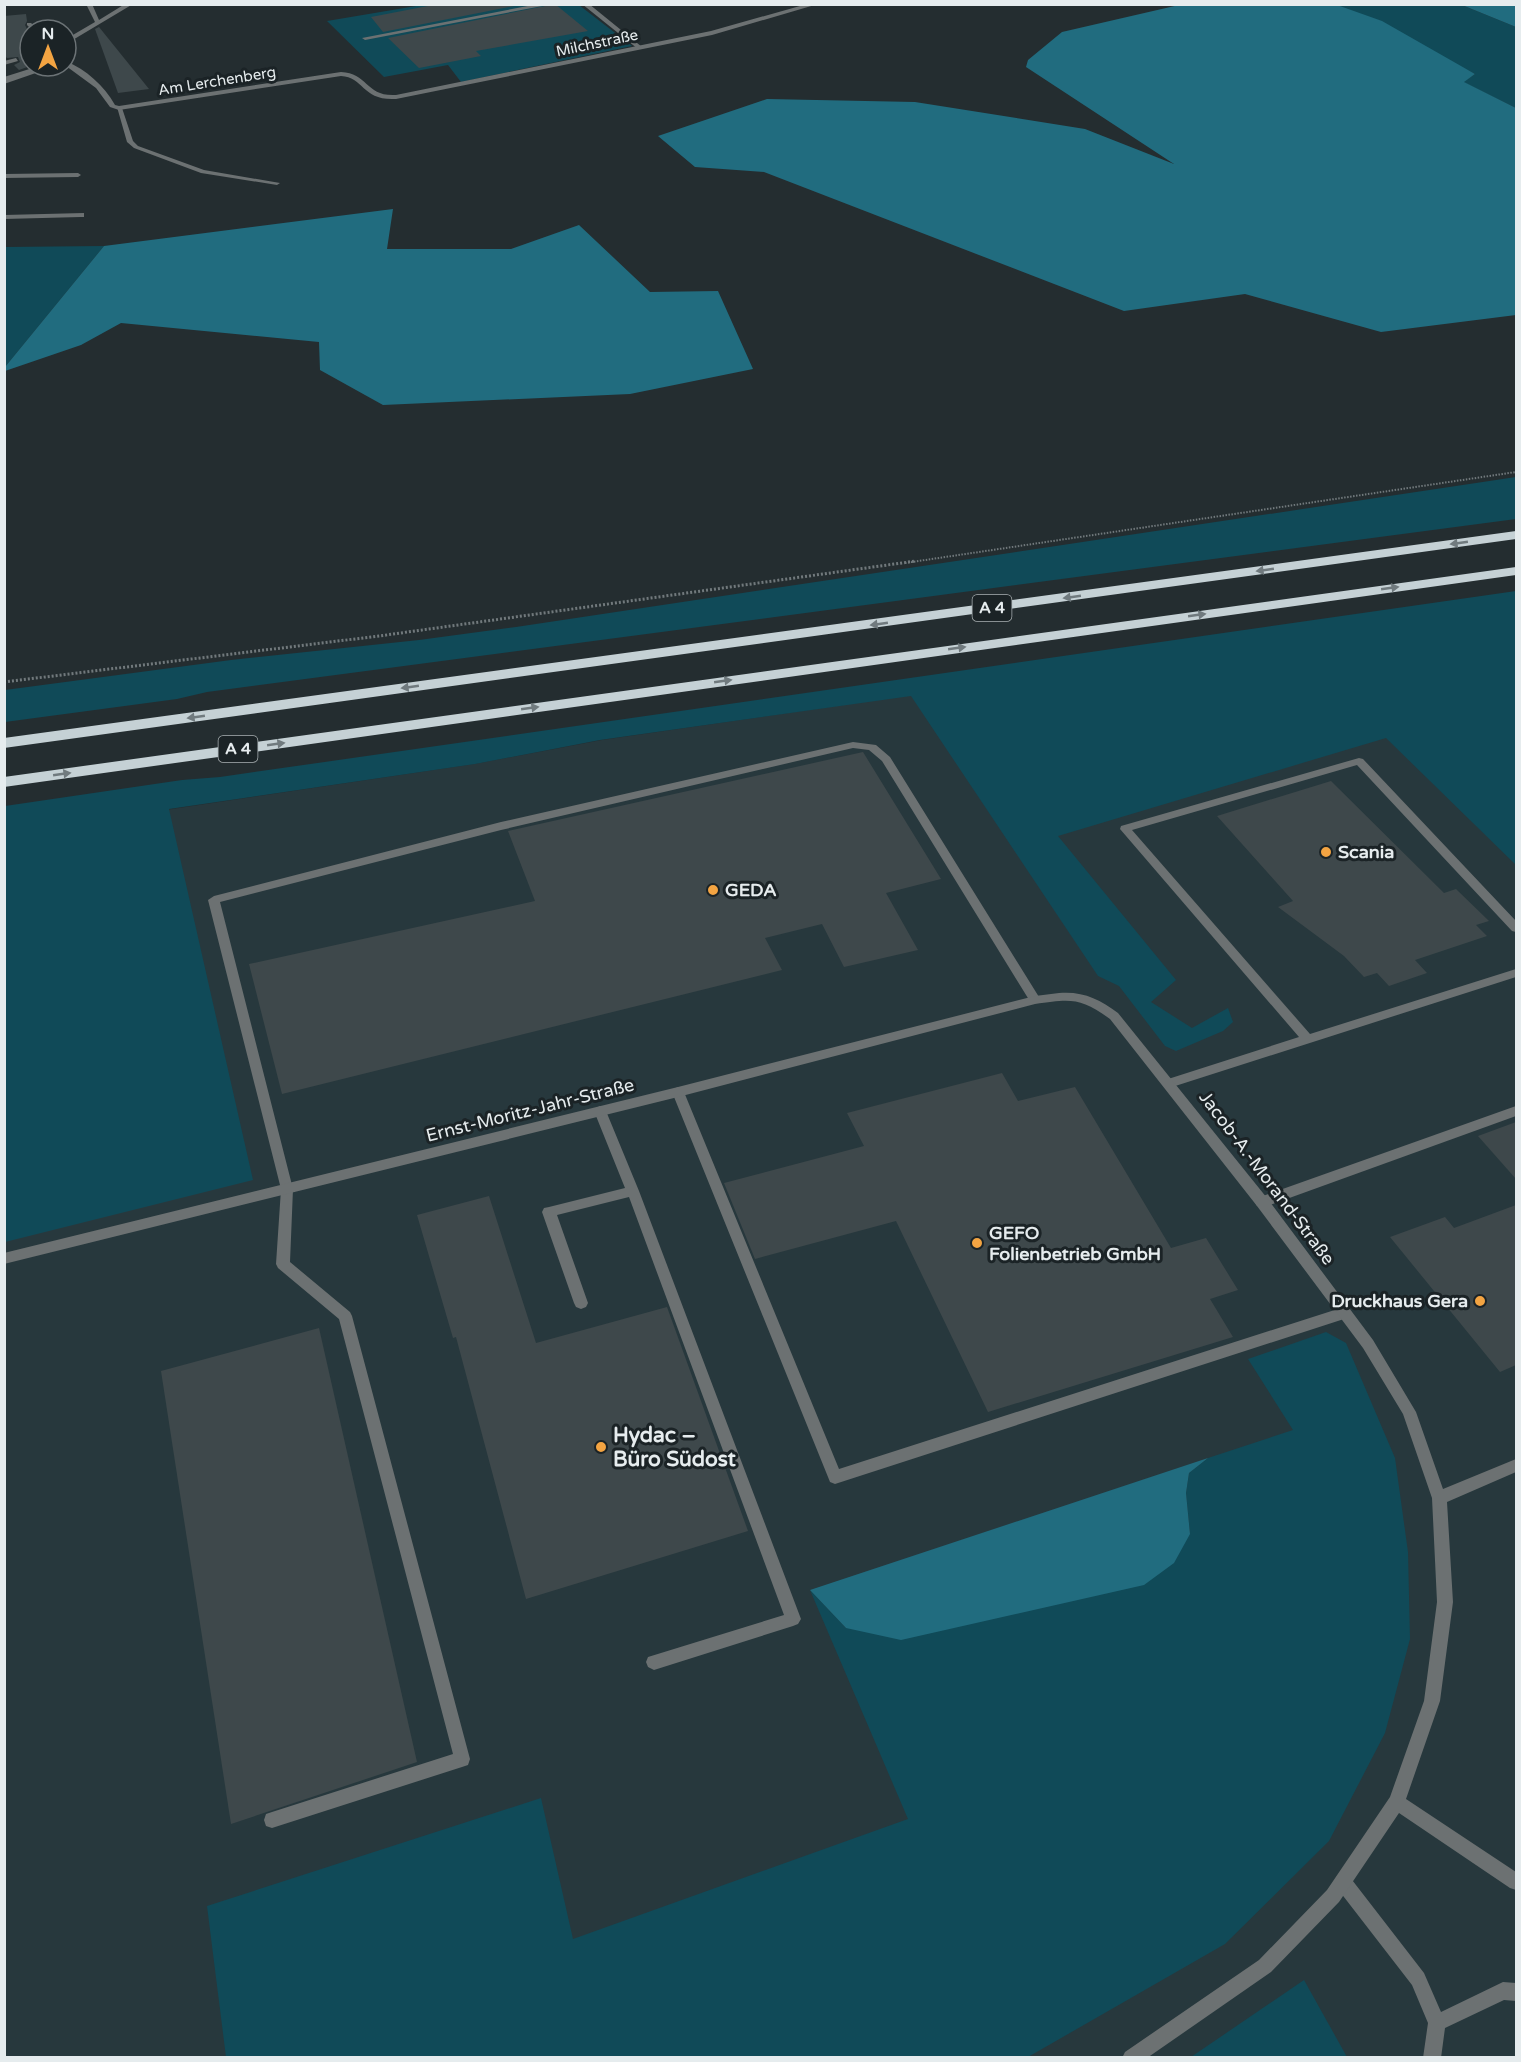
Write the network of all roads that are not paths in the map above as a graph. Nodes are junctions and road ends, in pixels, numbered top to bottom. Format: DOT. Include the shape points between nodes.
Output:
graph roads {
  1 [pos="89,4"];
  2 [pos="130,4"];
  3 [pos="550,4"];
  4 [pos="585,4"];
  5 [pos="814,4"];
  6 [pos="98,23"];
  7 [pos="78,35"];
  8 [pos="365,38"];
  9 [pos="640,48"];
  10 [pos="16,60"];
  11 [pos="4,63"];
  12 [pos="78,71"];
  13 [pos="382,97"];
  14 [pos="119,108"];
  15 [pos="78,175"];
  16 [pos="4,176"];
  17 [pos="277,183"];
  18 [pos="81,215"];
  19 [pos="4,217"];
  20 [pos="1516,535"];
  21 [pos="1516,571"];
  22 [pos="4,743"];
  23 [pos="4,782"];
  24 [pos="1516,928"];
  25 [pos="1516,972"];
  26 [pos="1064,996"];
  27 [pos="1035,1000"];
  28 [pos="1307,1038"];
  29 [pos="1169,1083"];
  30 [pos="678,1092"];
  31 [pos="1516,1111"];
  32 [pos="600,1112"];
  33 [pos="287,1190"];
  34 [pos="633,1191"];
  35 [pos="1262,1202"];
  36 [pos="4,1259"];
  37 [pos="581,1303"];
  38 [pos="1344,1313"];
  39 [pos="1516,1465"];
  40 [pos="1439,1498"];
  41 [pos="654,1662"];
  42 [pos="1397,1802"];
  43 [pos="272,1820"];
  44 [pos="1342,1882"];
  45 [pos="1516,1882"];
  46 [pos="1516,1992"];
  47 [pos="1437,2023"];
  48 [pos="1131,2058"];
  49 [pos="1432,2058"];
  1 -- 6 [label="street"];
  2 -- 6 [label="street"];
  3 -- 8 [label="street"];
  4 -- 9 [label="street"];
  5 -- 9 [label="street, Milchstraße" via="722,31"];
  6 -- 7 [label="street"];
  9 -- 13 [label="street, Milchstraße" via="409,96"];
  10 -- 11 [label="street"];
  12 -- 14 [label="street" via="96,82 112,106"];
  13 -- 14 [label="street, Am Lerchenberg" via="371,92 355,75 341,74"];
  14 -- 17 [label="street" via="130,142 136,147 203,172"];
  15 -- 16 [label="street"];
  18 -- 19 [label="street"];
  20 -- 22 [label="highway, A 4, one-way"];
  23 -- 21 [label="highway, A 4, one-way"];
  24 -- 28 [label="street" via="1359,761 1125,829"];
  25 -- 28 [label="street"];
  26 -- 27 [label="street, Ernst-Moritz-Jahr-Straße"];
  26 -- 29 [label="street, Jacob-A.-Morand-Straße" via="1093,1000 1114,1016"];
  27 -- 30 [label="street, Ernst-Moritz-Jahr-Straße"];
  27 -- 33 [label="street" via="886,759 872,747 853,745 489,828 214,900"];
  28 -- 29 [label="street"];
  29 -- 35 [label="street, Jacob-A.-Morand-Straße"];
  30 -- 32 [label="street, Ernst-Moritz-Jahr-Straße"];
  30 -- 38 [label="street" via="835,1477"];
  31 -- 35 [label="street"];
  32 -- 33 [label="street, Ernst-Moritz-Jahr-Straße"];
  32 -- 34 [label="street"];
  33 -- 36 [label="street, Ernst-Moritz-Jahr-Straße"];
  33 -- 43 [label="street" via="283,1264 345,1316 462,1759"];
  34 -- 37 [label="street" via="549,1212"];
  34 -- 41 [label="street" via="793,1619"];
  35 -- 38 [label="street, Jacob-A.-Morand-Straße"];
  38 -- 40 [label="street, Jacob-A.-Morand-Straße" via="1368,1344 1409,1412"];
  39 -- 40 [label="street"];
  40 -- 42 [label="street, Jacob-A.-Morand-Straße" via="1445,1602 1432,1701"];
  42 -- 44 [label="street, Jacob-A.-Morand-Straße"];
  42 -- 45 [label="street"];
  44 -- 47 [label="street" via="1418,1979"];
  44 -- 48 [label="street, Jacob-A.-Morand-Straße" via="1264,1966"];
  46 -- 47 [label="street" via="1503,1991"];
  47 -- 49 [label="street"];
}
